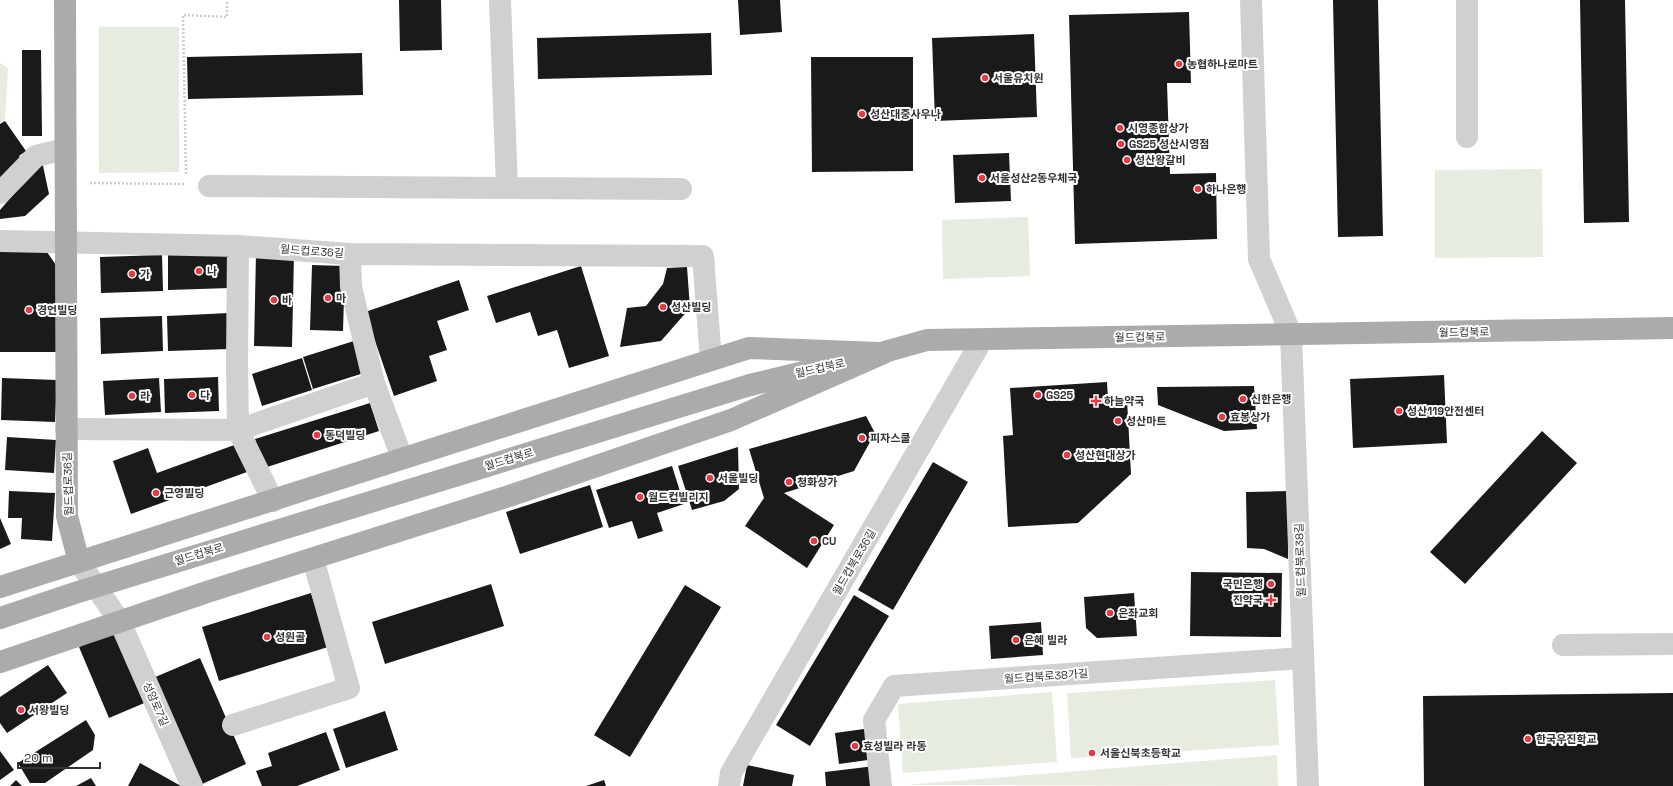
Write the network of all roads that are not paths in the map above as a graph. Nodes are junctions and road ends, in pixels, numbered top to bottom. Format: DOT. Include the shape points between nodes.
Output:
graph roads {
  1 [pos="65,0"];
  2 [pos="500,0"];
  3 [pos="1251,0"];
  4 [pos="1467,0"];
  5 [pos="1467,137"];
  6 [pos="65,149"];
  7 [pos="209,186"];
  8 [pos="507,188"];
  9 [pos="681,189"];
  10 [pos="3,190"];
  11 [pos="0,241"];
  12 [pos="66,242"];
  13 [pos="238,246"];
  14 [pos="350,254"];
  15 [pos="1673,328"];
  16 [pos="1291,334"];
  17 [pos="982,340"];
  18 [pos="884,353"];
  19 [pos="711,360"];
  20 [pos="374,382"];
  21 [pos="66,429"];
  22 [pos="238,430"];
  23 [pos="402,458"];
  24 [pos="273,501"];
  25 [pos="313,559"];
  26 [pos="79,562"];
  27 [pos="0,587"];
  28 [pos="0,618"];
  29 [pos="120,622"];
  30 [pos="1673,644"];
  31 [pos="1563,645"];
  32 [pos="1304,658"];
  33 [pos="0,662"];
  34 [pos="233,725"];
  35 [pos="192,786"];
  36 [pos="729,786"];
  37 [pos="881,786"];
  38 [pos="1308,786"];
  1 -- 6 [label="main road, 월드컵로36길"];
  2 -- 8 [label="street"];
  3 -- 16 [label="street" via="1259,259"];
  4 -- 5 [label="street"];
  6 -- 10 [label="street" via="36,156"];
  6 -- 12 [label="main road, 월드컵로36길"];
  7 -- 8 [label="street"];
  8 -- 9 [label="street"];
  11 -- 12 [label="street"];
  12 -- 13 [label="street, 월드컵로36길"];
  12 -- 21 [label="main road, 월드컵로36길"];
  13 -- 14 [label="street, 월드컵로36길"];
  13 -- 22 [label="street"];
  14 -- 19 [label="street" via="703,256"];
  14 -- 20 [label="street, 월드컵로36길" via="351,287"];
  15 -- 16 [label="main road, 월드컵북로"];
  16 -- 17 [label="main road, 월드컵북로"];
  16 -- 32 [label="street, 월드컵북로38길"];
  17 -- 18 [label="main road, 월드컵북로" via="927,340"];
  17 -- 36 [label="street, 월드컵북로36길" via="731,773"];
  18 -- 19 [label="main road" via="749,348"];
  18 -- 25 [label="main road" via="731,420 509,496"];
  18 -- 28 [label="main road, 월드컵북로, bridge" via="750,385 82,590"];
  19 -- 23 [label="main road"];
  20 -- 22 [label="street"];
  20 -- 23 [label="street, 월드컵로36길"];
  21 -- 22 [label="street"];
  21 -- 26 [label="main road, 월드컵로36길" via="67,516"];
  22 -- 24 [label="street"];
  23 -- 24 [label="main road"];
  24 -- 26 [label="main road"];
  25 -- 29 [label="main road"];
  25 -- 34 [label="street" via="349,688"];
  26 -- 27 [label="main road"];
  26 -- 29 [label="street, 성암로7길"];
  29 -- 33 [label="main road"];
  29 -- 35 [label="street, 성암로7길"];
  30 -- 31 [label="street"];
  32 -- 37 [label="street, 월드컵북로38가길" via="894,686 874,720"];
  32 -- 38 [label="street, 월드컵북로38길"];
}
